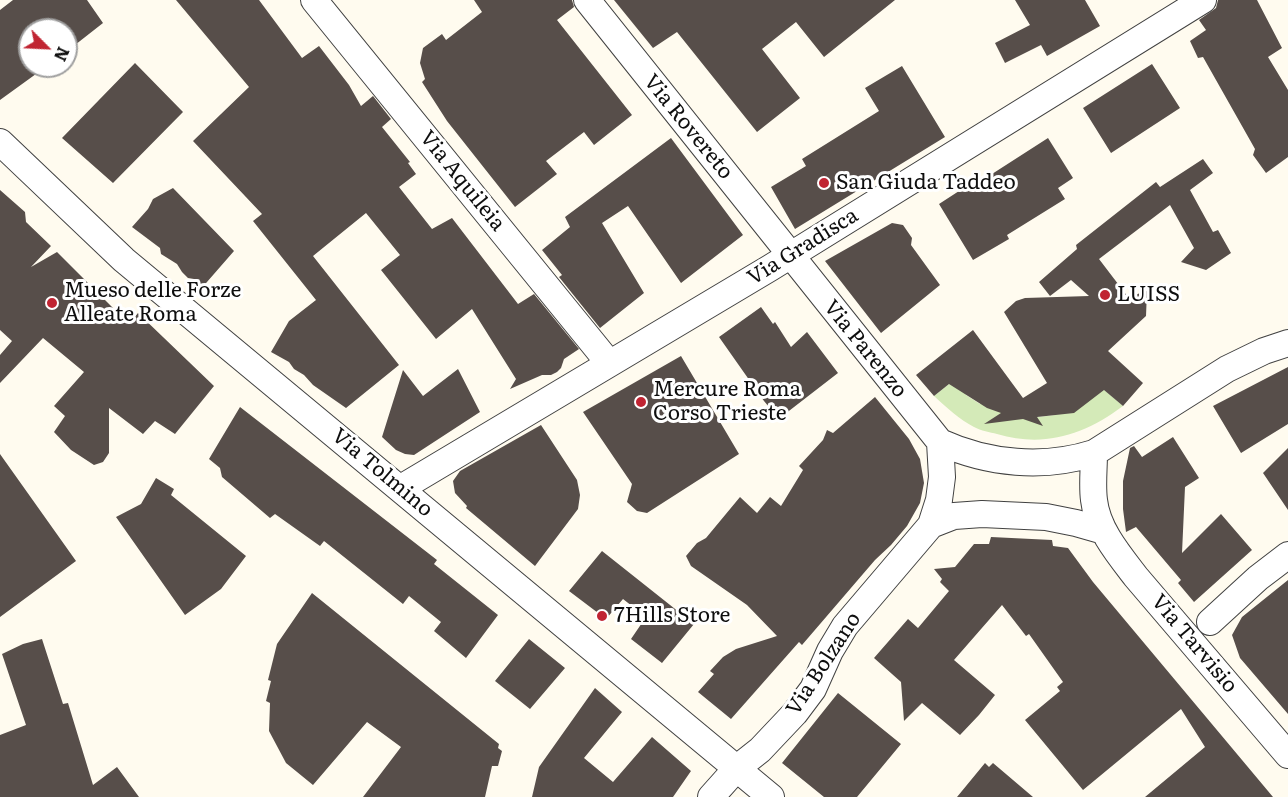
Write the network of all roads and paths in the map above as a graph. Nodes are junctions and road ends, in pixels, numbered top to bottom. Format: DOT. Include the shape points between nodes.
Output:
graph roads {
  1 [pos="314,0"];
  2 [pos="586,0"];
  3 [pos="1203,0"];
  4 [pos="0,142"];
  5 [pos="790,255"];
  6 [pos="1288,343"];
  7 [pos="609,363"];
  8 [pos="940,442"];
  9 [pos="1094,453"];
  10 [pos="401,488"];
  11 [pos="931,525"];
  12 [pos="1104,531"];
  13 [pos="1288,555"];
  14 [pos="1210,622"];
  15 [pos="1288,755"];
  16 [pos="736,769"];
  17 [pos="711,797"];
  18 [pos="771,797"];
  1 -- 7 [label="street, Via Aquileia"];
  2 -- 5 [label="street, Via Rovereto"];
  3 -- 5 [label="street, Via Gradisca"];
  4 -- 10 [label="street, Via Tolmino" via="124,260"];
  5 -- 7 [label="street, Via Gradisca"];
  5 -- 8 [label="street, Via Parenzo"];
  6 -- 9 [label="street" via="1227,369"];
  7 -- 10 [label="street, Via Gradisca"];
  8 -- 9 [label="street" via="966,452 1027,463 1060,462"];
  8 -- 11 [label="street" via="942,477"];
  9 -- 12 [label="street" via="1093,498"];
  10 -- 16 [label="street, Via Tolmino"];
  11 -- 12 [label="street" via="954,516 982,514 1053,519"];
  11 -- 16 [label="street, Via Bolzano" via="845,626 813,689 795,713"];
  12 -- 15 [label="street, Via Tarvisio" via="1137,577"];
  13 -- 14 [label="street"];
  16 -- 17 [label="street, Via Bolzano"];
  16 -- 18 [label="street, Via Tolmino"];
}
